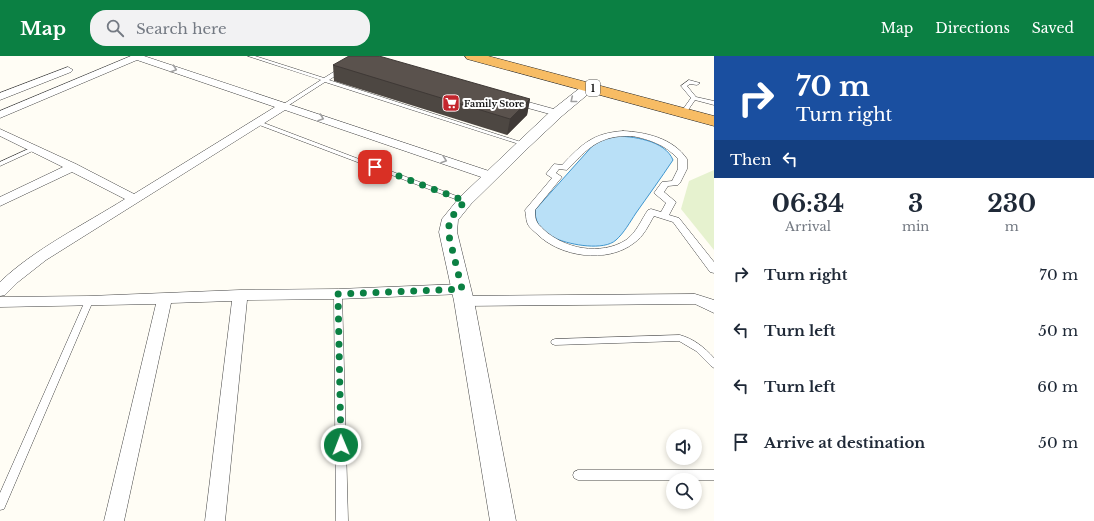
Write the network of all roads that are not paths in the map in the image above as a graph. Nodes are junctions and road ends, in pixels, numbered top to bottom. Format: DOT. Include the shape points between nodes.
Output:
graph roads {
  1 [pos="138,56"];
  2 [pos="250,56"];
  3 [pos="472,56"];
  4 [pos="348,65"];
  5 [pos="68,70"];
  6 [pos="325,79"];
  7 [pos="697,83"];
  8 [pos="589,87"];
  9 [pos="0,97"];
  10 [pos="504,98"];
  11 [pos="694,98"];
  12 [pos="714,102"];
  13 [pos="284,106"];
  14 [pos="684,112"];
  15 [pos="557,113"];
  16 [pos="0,115"];
  17 [pos="714,121"];
  18 [pos="256,122"];
  19 [pos="0,132"];
  20 [pos="524,144"];
  21 [pos="35,148"];
  22 [pos="0,164"];
  23 [pos="72,167"];
  24 [pos="491,176"];
  25 [pos="134,199"];
  26 [pos="465,201"];
  27 [pos="0,202"];
  28 [pos="664,216"];
  29 [pos="714,269"];
  30 [pos="0,291"];
  31 [pos="338,294"];
  32 [pos="240,295"];
  33 [pos="463,295"];
  34 [pos="165,297"];
  35 [pos="89,301"];
  36 [pos="0,302"];
  37 [pos="712,304"];
  38 [pos="555,342"];
  39 [pos="714,364"];
  40 [pos="578,475"];
  41 [pos="714,475"];
  42 [pos="0,505"];
  43 [pos="114,521"];
  44 [pos="215,521"];
  45 [pos="342,521"];
  46 [pos="503,521"];
  1 -- 13 [label="street, one-way"];
  1 -- 16 [label="street"];
  2 -- 6 [label="lane"];
  3 -- 8 [label="highway, 1"];
  4 -- 6 [label="lane"];
  5 -- 9 [label="street"];
  6 -- 13 [label="lane"];
  6 -- 20 [label="lane"];
  7 -- 11 [label="lane" via="689,82 684,86"];
  8 -- 14 [label="highway, 1"];
  8 -- 15 [label="street, one-way"];
  10 -- 15 [label="street"];
  11 -- 12 [label="lane"];
  11 -- 14 [label="lane"];
  13 -- 18 [label="street"];
  13 -- 24 [label="street, one-way"];
  14 -- 17 [label="highway, 1"];
  15 -- 20 [label="street"];
  18 -- 25 [label="street"];
  18 -- 26 [label="lane"];
  19 -- 21 [label="street"];
  20 -- 24 [label="street"];
  21 -- 22 [label="lane"];
  21 -- 23 [label="street"];
  23 -- 25 [label="street"];
  23 -- 27 [label="street"];
  24 -- 26 [label="street"];
  25 -- 30 [label="street" via="41,257"];
  26 -- 33 [label="street" via="450,219 448,232"];
  28 -- 28 [label="street" via="671,202 659,193 665,184 675,183 684,168 683,160 655,139 632,134 605,136 592,141 564,168 557,166 550,174 558,177 530,210 532,223 546,237 572,249 594,251 624,245 637,236 651,212"];
  28 -- 29 [label="street" via="676,220"];
  31 -- 32 [label="street"];
  31 -- 33 [label="street"];
  31 -- 45 [label="lane"];
  32 -- 34 [label="street"];
  32 -- 44 [label="street"];
  33 -- 37 [label="street" via="695,299"];
  33 -- 46 [label="street"];
  34 -- 35 [label="street"];
  34 -- 43 [label="street"];
  35 -- 36 [label="street"];
  35 -- 42 [label="lane"];
  38 -- 39 [label="lane" via="680,338 698,347"];
  40 -- 41 [label="lane"];
}
